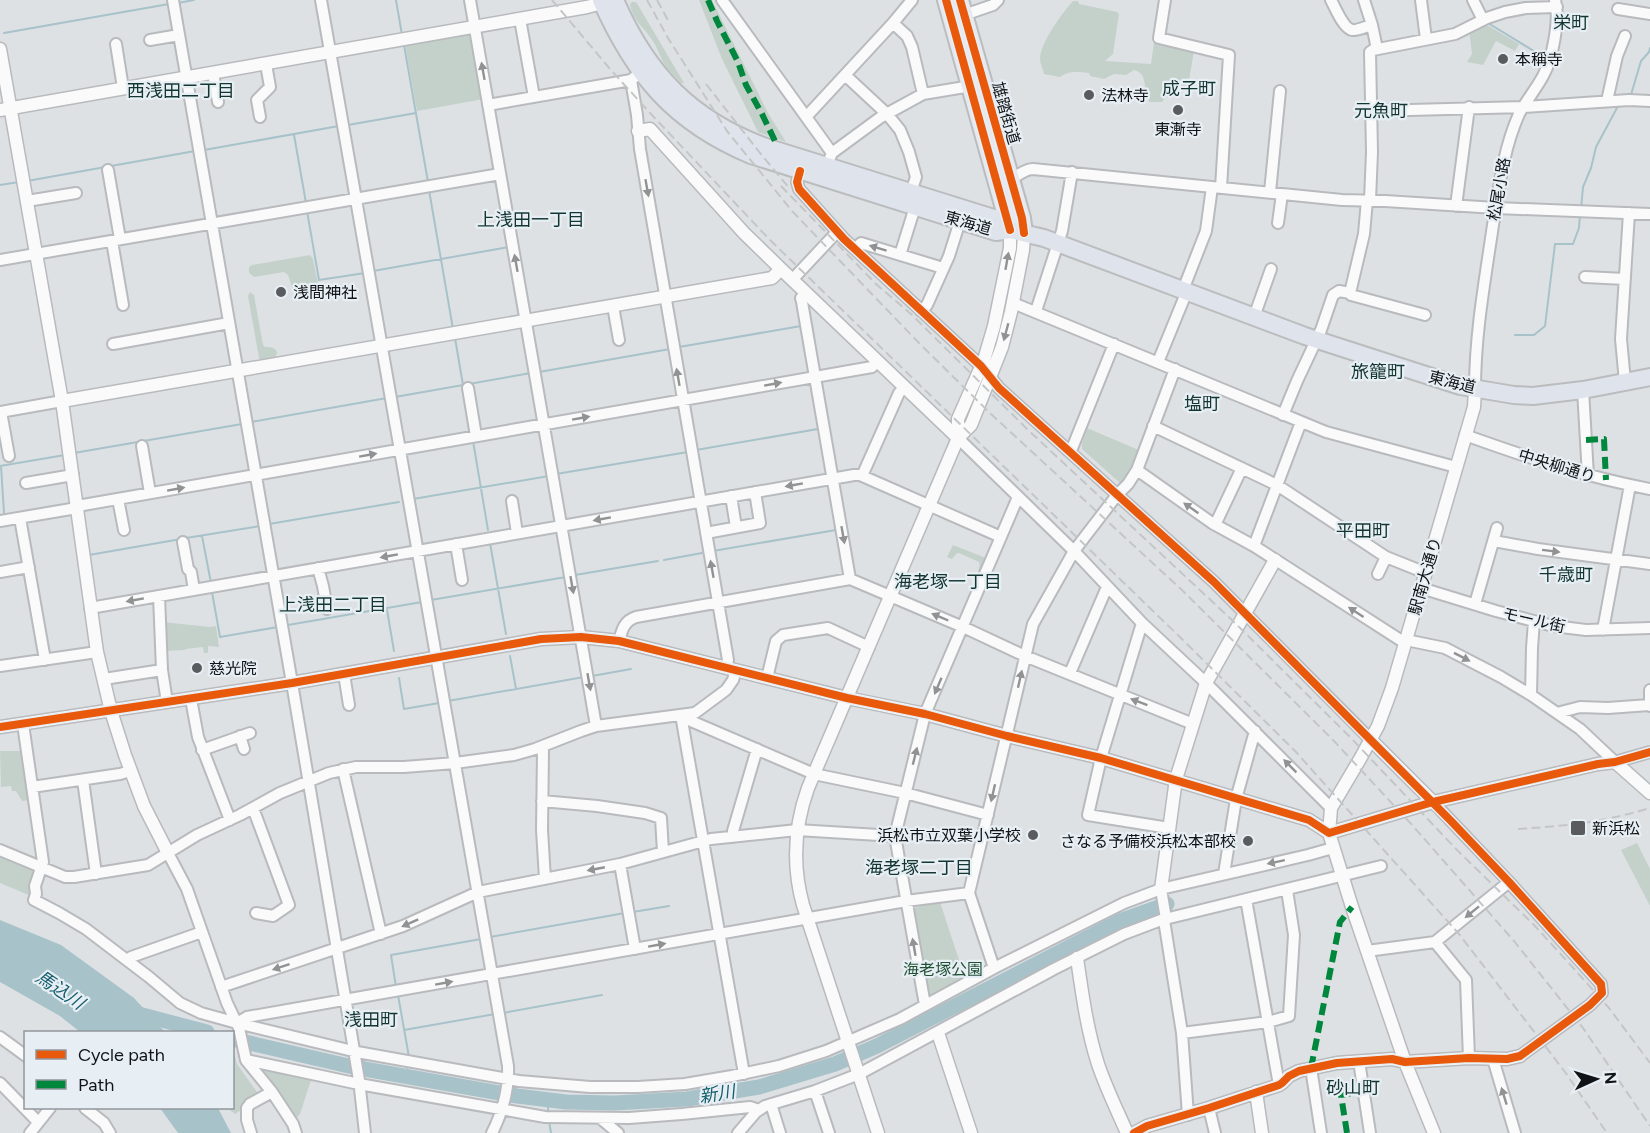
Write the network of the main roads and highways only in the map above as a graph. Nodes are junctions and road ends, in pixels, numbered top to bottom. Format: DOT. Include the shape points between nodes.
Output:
graph roads {
  1 [pos="946,0"];
  2 [pos="610,1"];
  3 [pos="962,8"];
  4 [pos="913,200"];
  5 [pos="1017,232"];
  6 [pos="1650,377"];
  1 -- 5 [label="main road, 雄踏街道"];
  2 -- 4 [label="highway, 東海道" via="650,63 672,88 719,126 769,148 830,160"];
  2 -- 4 [label="highway, 東海道" via="617,34 636,76 713,137 800,171"];
  3 -- 5 [label="main road, 雄踏街道" via="1022,218"];
  4 -- 5 [label="highway, 東海道" via="1000,220"];
  4 -- 5 [label="highway, 東海道" via="960,221 996,232"];
  5 -- 6 [label="highway, 東海道" via="1044,238 1317,340 1451,384 1524,396"];
}
